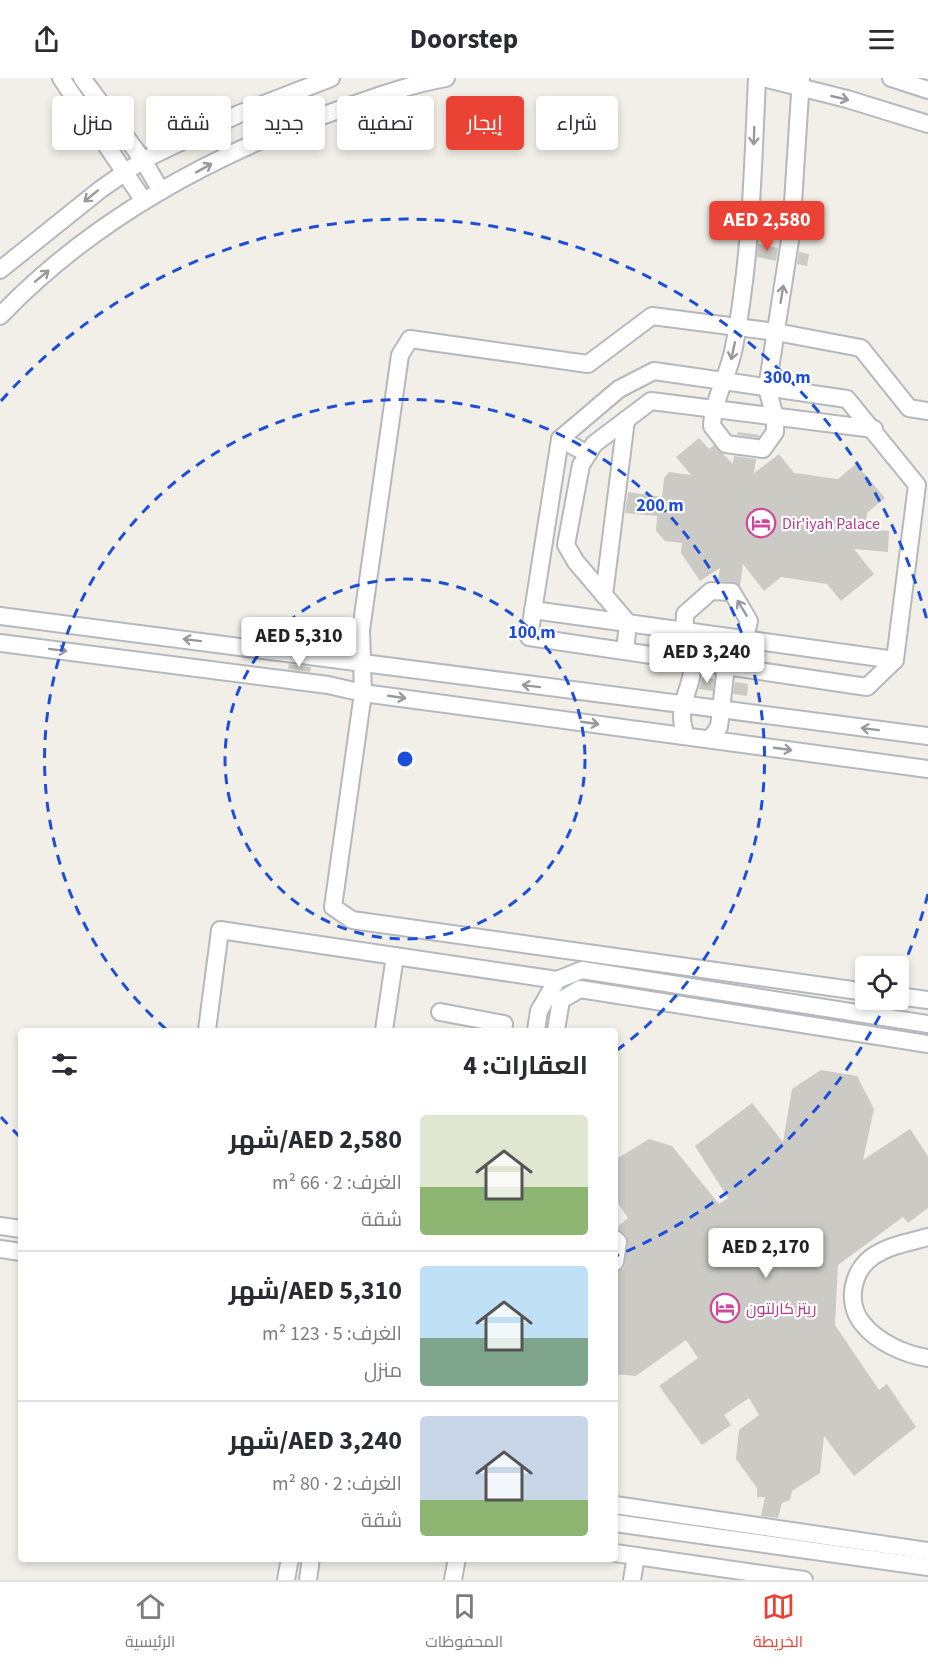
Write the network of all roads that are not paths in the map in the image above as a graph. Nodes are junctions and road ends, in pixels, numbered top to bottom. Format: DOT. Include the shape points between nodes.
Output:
graph roads {
  1 [pos="61,78"];
  2 [pos="82,78"];
  3 [pos="331,78"];
  4 [pos="446,78"];
  5 [pos="757,78"];
  6 [pos="764,78"];
  7 [pos="891,78"];
  8 [pos="293,83"];
  9 [pos="800,83"];
  10 [pos="923,84"];
  11 [pos="928,124"];
  12 [pos="143,160"];
  13 [pos="125,171"];
  14 [pos="162,191"];
  15 [pos="144,201"];
  16 [pos="0,270"];
  17 [pos="0,316"];
  18 [pos="737,327"];
  19 [pos="776,332"];
  20 [pos="726,382"];
  21 [pos="767,388"];
  22 [pos="712,409"];
  23 [pos="928,411"];
  24 [pos="775,417"];
  25 [pos="626,420"];
  26 [pos="873,429"];
  27 [pos="560,439"];
  28 [pos="588,454"];
  29 [pos="544,545"];
  30 [pos="566,545"];
  31 [pos="604,595"];
  32 [pos="534,610"];
  33 [pos="0,616"];
  34 [pos="628,623"];
  35 [pos="683,630"];
  36 [pos="746,638"];
  37 [pos="0,643"];
  38 [pos="625,651"];
  39 [pos="895,660"];
  40 [pos="693,661"];
  41 [pos="362,663"];
  42 [pos="726,666"];
  43 [pos="363,693"];
  44 [pos="683,704"];
  45 [pos="721,709"];
  46 [pos="686,736"];
  47 [pos="928,736"];
  48 [pos="711,739"];
  49 [pos="928,769"];
  50 [pos="395,956"];
  51 [pos="557,980"];
  52 [pos="855,990"];
  53 [pos="909,997"];
  54 [pos="928,1000"];
  55 [pos="440,1012"];
  56 [pos="928,1024"];
  57 [pos="207,1028"];
  58 [pos="384,1028"];
  59 [pos="503,1028"];
  60 [pos="536,1028"];
  61 [pos="556,1028"];
  62 [pos="928,1044"];
  63 [pos="0,1226"];
  64 [pos="18,1229"];
  65 [pos="928,1237"];
  66 [pos="0,1249"];
  67 [pos="18,1252"];
  68 [pos="928,1358"];
  69 [pos="618,1504"];
  70 [pos="618,1523"];
  71 [pos="928,1551"];
  72 [pos="618,1553"];
  73 [pos="636,1556"];
  74 [pos="289,1562"];
  75 [pos="310,1562"];
  76 [pos="456,1562"];
  77 [pos="928,1567"];
  78 [pos="763,1577"];
  79 [pos="286,1580"];
  80 [pos="308,1580"];
  81 [pos="453,1580"];
  82 [pos="632,1580"];
  83 [pos="804,1580"];
  1 -- 13 [label="street"];
  2 -- 12 [label="street"];
  3 -- 8 [label="street"];
  14 -- 4 [label="street, one-way" via="237,150 296,124"];
  5 -- 18 [label="street, one-way" via="750,228"];
  6 -- 9 [label="street"];
  7 -- 10 [label="street"];
  8 -- 12 [label="street"];
  9 -- 11 [label="street, one-way"];
  19 -- 9 [label="street, one-way" via="790,234"];
  12 -- 13 [label="street"];
  12 -- 14 [label="street"];
  13 -- 15 [label="street"];
  13 -- 16 [label="street, one-way"];
  14 -- 15 [label="street"];
  17 -- 15 [label="street, one-way" via="27,288 105,226"];
  18 -- 19 [label="street"];
  18 -- 20 [label="street, one-way"];
  18 -- 41 [label="street" via="652,316 588,364 410,339 400,355 361,630"];
  19 -- 21 [label="street"];
  19 -- 23 [label="street" via="861,348 909,408"];
  20 -- 21 [label="street"];
  20 -- 22 [label="street"];
  20 -- 27 [label="street" via="654,371 619,389"];
  21 -- 24 [label="street"];
  21 -- 26 [label="street" via="847,399"];
  22 -- 24 [label="street"];
  22 -- 24 [label="street" via="712,426 726,444 763,449 775,432"];
  22 -- 25 [label="street" via="651,401"];
  24 -- 26 [label="street"];
  25 -- 28 [label="street" via="594,444"];
  25 -- 31 [label="street"];
  26 -- 39 [label="street" via="917,485"];
  27 -- 28 [label="street"];
  27 -- 29 [label="street"];
  28 -- 30 [label="street" via="581,465"];
  29 -- 30 [label="street"];
  29 -- 32 [label="street"];
  30 -- 31 [label="street"];
  31 -- 34 [label="street"];
  32 -- 34 [label="street"];
  32 -- 38 [label="street" via="529,637"];
  41 -- 33 [label="street, one-way"];
  34 -- 35 [label="street"];
  34 -- 38 [label="street"];
  35 -- 36 [label="street"];
  36 -- 35 [label="street, one-way" via="749,621 732,592 711,591 685,614"];
  35 -- 40 [label="street"];
  36 -- 39 [label="street"];
  36 -- 42 [label="street"];
  37 -- 43 [label="street, one-way" via="328,685"];
  38 -- 40 [label="street"];
  39 -- 42 [label="street" via="867,687"];
  40 -- 42 [label="street"];
  40 -- 44 [label="street"];
  41 -- 43 [label="street"];
  44 -- 41 [label="street, one-way"];
  42 -- 45 [label="street"];
  43 -- 46 [label="street, one-way"];
  43 -- 52 [label="street" via="333,907 352,920"];
  44 -- 45 [label="street"];
  44 -- 46 [label="street" via="680,720"];
  47 -- 45 [label="street, one-way"];
  45 -- 48 [label="street" via="719,727"];
  46 -- 48 [label="street"];
  48 -- 49 [label="street, one-way"];
  50 -- 51 [label="street"];
  50 -- 57 [label="street" via="220,930"];
  50 -- 58 [label="street"];
  51 -- 56 [label="street" via="582,970"];
  51 -- 60 [label="street" via="539,1011"];
  53 -- 54 [label="street"];
  55 -- 59 [label="street" via="504,1024"];
  61 -- 62 [label="street" via="561,1000 580,989"];
  63 -- 64 [label="street"];
  65 -- 68 [label="street" via="874,1255 858,1271 852,1291 862,1324 909,1356"];
  66 -- 67 [label="street"];
  69 -- 71 [label="street"];
  70 -- 77 [label="street"];
  72 -- 73 [label="street"];
  73 -- 78 [label="street"];
  73 -- 82 [label="street"];
  74 -- 79 [label="street"];
  75 -- 80 [label="street"];
  76 -- 81 [label="street"];
  78 -- 83 [label="street"];
}
